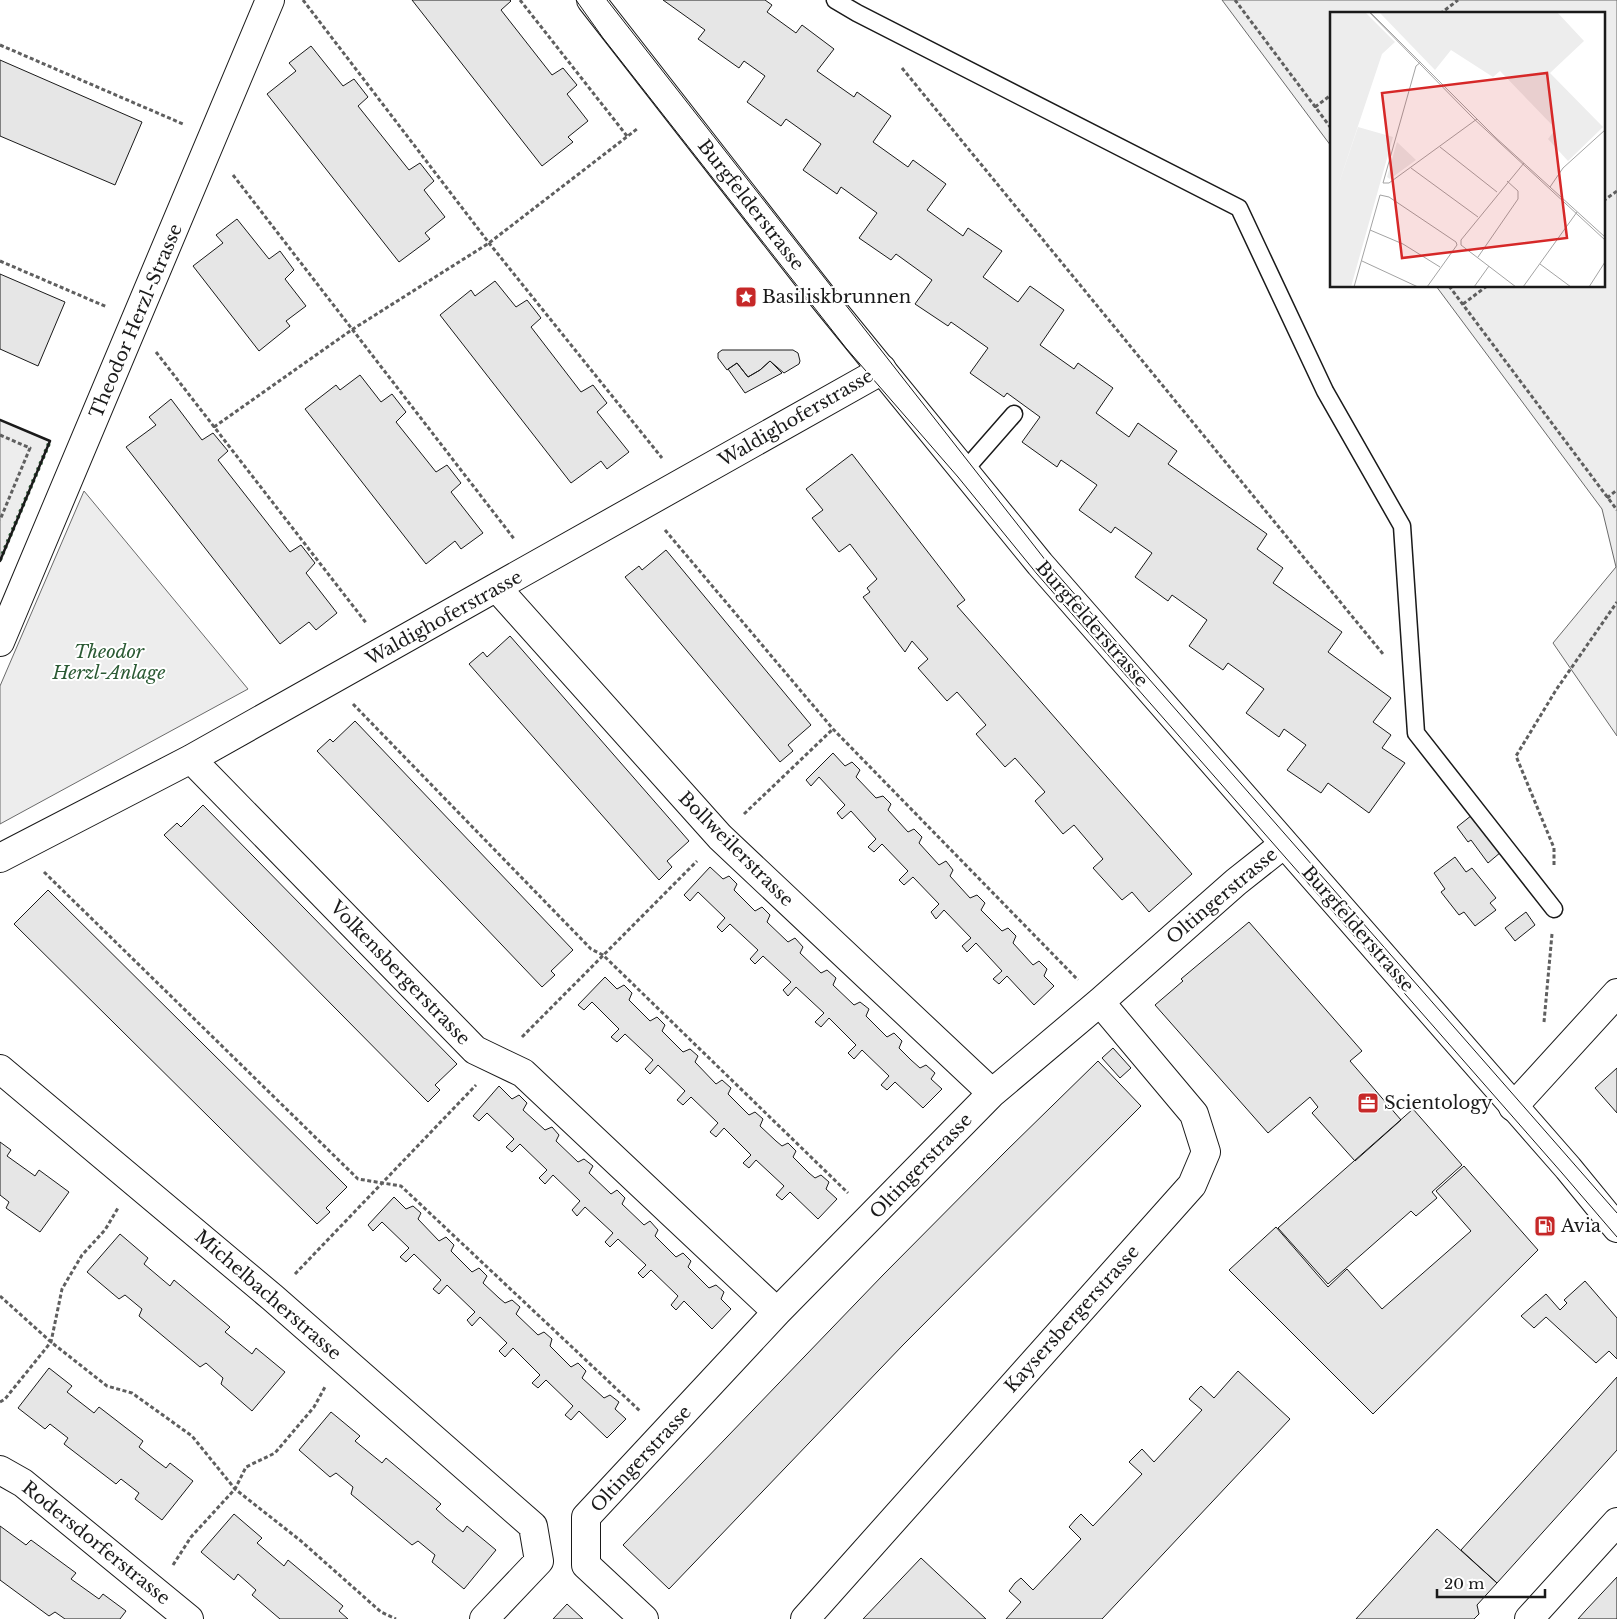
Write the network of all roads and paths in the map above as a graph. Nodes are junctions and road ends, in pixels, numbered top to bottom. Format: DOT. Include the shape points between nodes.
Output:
graph roads {
  1 [pos="270,0"];
  2 [pos="303,0"];
  3 [pos="520,0"];
  4 [pos="591,0"];
  5 [pos="836,0"];
  6 [pos="1235,0"];
  7 [pos="1458,0"];
  8 [pos="1443,12"];
  9 [pos="0,45"];
  10 [pos="901,67"];
  11 [pos="1330,96"];
  12 [pos="1315,107"];
  13 [pos="1330,127"];
  14 [pos="637,129"];
  15 [pos="627,136"];
  16 [pos="211,141"];
  17 [pos="1617,191"];
  18 [pos="1604,200"];
  19 [pos="489,243"];
  20 [pos="0,261"];
  21 [pos="1450,288"];
  22 [pos="1484,288"];
  23 [pos="1462,304"];
  24 [pos="136,322"];
  25 [pos="352,329"];
  26 [pos="882,368"];
  27 [pos="1014,414"];
  28 [pos="214,427"];
  29 [pos="0,435"];
  30 [pos="964,471"];
  31 [pos="682,483"];
  32 [pos="1617,490"];
  33 [pos="1607,498"];
  34 [pos="644,505"];
  35 [pos="1617,510"];
  36 [pos="0,520"];
  37 [pos="536,566"];
  38 [pos="497,588"];
  39 [pos="1617,602"];
  40 [pos="0,642"];
  41 [pos="387,649"];
  42 [pos="331,681"];
  43 [pos="1413,690"];
  44 [pos="833,729"];
  45 [pos="191,759"];
  46 [pos="720,837"];
  47 [pos="30,842"];
  48 [pos="1284,844"];
  49 [pos="0,858"];
  50 [pos="1554,908"];
  51 [pos="603,955"];
  52 [pos="1617,993"];
  53 [pos="1100,1002"];
  54 [pos="1544,1022"];
  55 [pos="498,1061"];
  56 [pos="0,1069"];
  57 [pos="992,1094"];
  58 [pos="1514,1107"];
  59 [pos="134,1182"];
  60 [pos="382,1183"];
  61 [pos="872,1216"];
  62 [pos="1617,1228"];
  63 [pos="0,1296"];
  64 [pos="273,1298"];
  65 [pos="777,1312"];
  66 [pos="51,1342"];
  67 [pos="341,1358"];
  68 [pos="0,1402"];
  69 [pos="664,1433"];
  70 [pos="0,1470"];
  71 [pos="235,1489"];
  72 [pos="1617,1522"];
  73 [pos="155,1591"];
  74 [pos="189,1619"];
  75 [pos="396,1619"];
  76 [pos="484,1619"];
  77 [pos="644,1619"];
  78 [pos="805,1619"];
  79 [pos="1528,1619"];
  1 -- 16 [label="street, Theodor Herzl-Strasse"];
  2 -- 19 [label="path"];
  3 -- 15 [label="path"];
  4 -- 26 [label="street, Burgfelderstrasse" via="825,300"];
  5 -- 43 [label="lane" via="1239,208 1326,391 1402,526"];
  6 -- 12 [label="path"];
  7 -- 8 [label="path"];
  9 -- 16 [label="path"];
  10 -- 43 [label="path"];
  11 -- 12 [label="path"];
  12 -- 13 [label="path"];
  14 -- 15 [label="path"];
  15 -- 19 [label="path"];
  16 -- 24 [label="street, Theodor Herzl-Strasse"];
  16 -- 25 [label="path"];
  17 -- 18 [label="path"];
  19 -- 25 [label="path"];
  19 -- 31 [label="path"];
  20 -- 24 [label="path"];
  21 -- 23 [label="path"];
  22 -- 23 [label="path"];
  23 -- 33 [label="path"];
  24 -- 28 [label="path"];
  24 -- 40 [label="street, Theodor Herzl-Strasse"];
  25 -- 28 [label="path"];
  25 -- 37 [label="path"];
  26 -- 30 [label="street, Burgfelderstrasse"];
  26 -- 31 [label="street, Waldighoferstrasse"];
  27 -- 30 [label="lane"];
  28 -- 41 [label="path"];
  29 -- 36 [label="path" via="30,448"];
  30 -- 48 [label="street, Burgfelderstrasse" via="1040,564"];
  31 -- 34 [label="street, Waldighoferstrasse"];
  32 -- 33 [label="path"];
  33 -- 35 [label="path"];
  34 -- 37 [label="street, Waldighoferstrasse"];
  34 -- 44 [label="path"];
  37 -- 38 [label="street, Waldighoferstrasse"];
  38 -- 41 [label="street, Waldighoferstrasse"];
  38 -- 46 [label="street, Bollweilerstrasse"];
  39 -- 50 [label="path" via="1556,690 1516,756 1554,848"];
  41 -- 42 [label="street, Waldighoferstrasse"];
  42 -- 45 [label="street, Waldighoferstrasse"];
  42 -- 51 [label="path" via="591,949"];
  43 -- 50 [label="lane" via="1416,733"];
  44 -- 46 [label="path"];
  44 -- 53 [label="path"];
  45 -- 47 [label="street, Waldighoferstrasse"];
  45 -- 55 [label="street, Volkensbergerstrasse" via="475,1050"];
  46 -- 51 [label="path"];
  46 -- 57 [label="street, Bollweilerstrasse"];
  47 -- 49 [label="street, Waldighoferstrasse"];
  47 -- 60 [label="path" via="41,869 358,1179"];
  48 -- 53 [label="street, Oltingerstrasse"];
  48 -- 58 [label="street, Burgfelderstrasse"];
  50 -- 54 [label="path"];
  51 -- 55 [label="path"];
  51 -- 61 [label="path"];
  52 -- 58 [label="street"];
  53 -- 57 [label="street, Oltingerstrasse"];
  53 -- 78 [label="street, Kaysersbergerstrasse" via="1194,1114 1206,1152 1192,1185"];
  55 -- 60 [label="path"];
  55 -- 65 [label="street, Volkensbergerstrasse" via="523,1072"];
  56 -- 59 [label="street, Michelbacherstrasse"];
  57 -- 61 [label="street, Oltingerstrasse"];
  58 -- 62 [label="street, Burgfelderstrasse"];
  59 -- 64 [label="street, Michelbacherstrasse"];
  59 -- 66 [label="path" via="105,1230 82,1255 62,1289"];
  60 -- 64 [label="path"];
  60 -- 69 [label="path" via="401,1186"];
  61 -- 65 [label="street, Oltingerstrasse"];
  63 -- 66 [label="path"];
  64 -- 67 [label="street, Michelbacherstrasse"];
  65 -- 69 [label="street, Oltingerstrasse"];
  66 -- 68 [label="path"];
  66 -- 71 [label="path" via="107,1386 132,1393 192,1436"];
  67 -- 71 [label="path" via="314,1407 275,1453 246,1467"];
  67 -- 76 [label="street, Michelbacherstrasse" via="533,1526 538,1561"];
  69 -- 77 [label="street, Oltingerstrasse" via="586,1517 586,1565"];
  70 -- 73 [label="street, Rodersdorferstrasse" via="23,1483"];
  71 -- 73 [label="path" via="191,1537"];
  71 -- 75 [label="path" via="301,1541 381,1612"];
  72 -- 79 [label="street"];
  73 -- 74 [label="street, Rodersdorferstrasse"];
}
